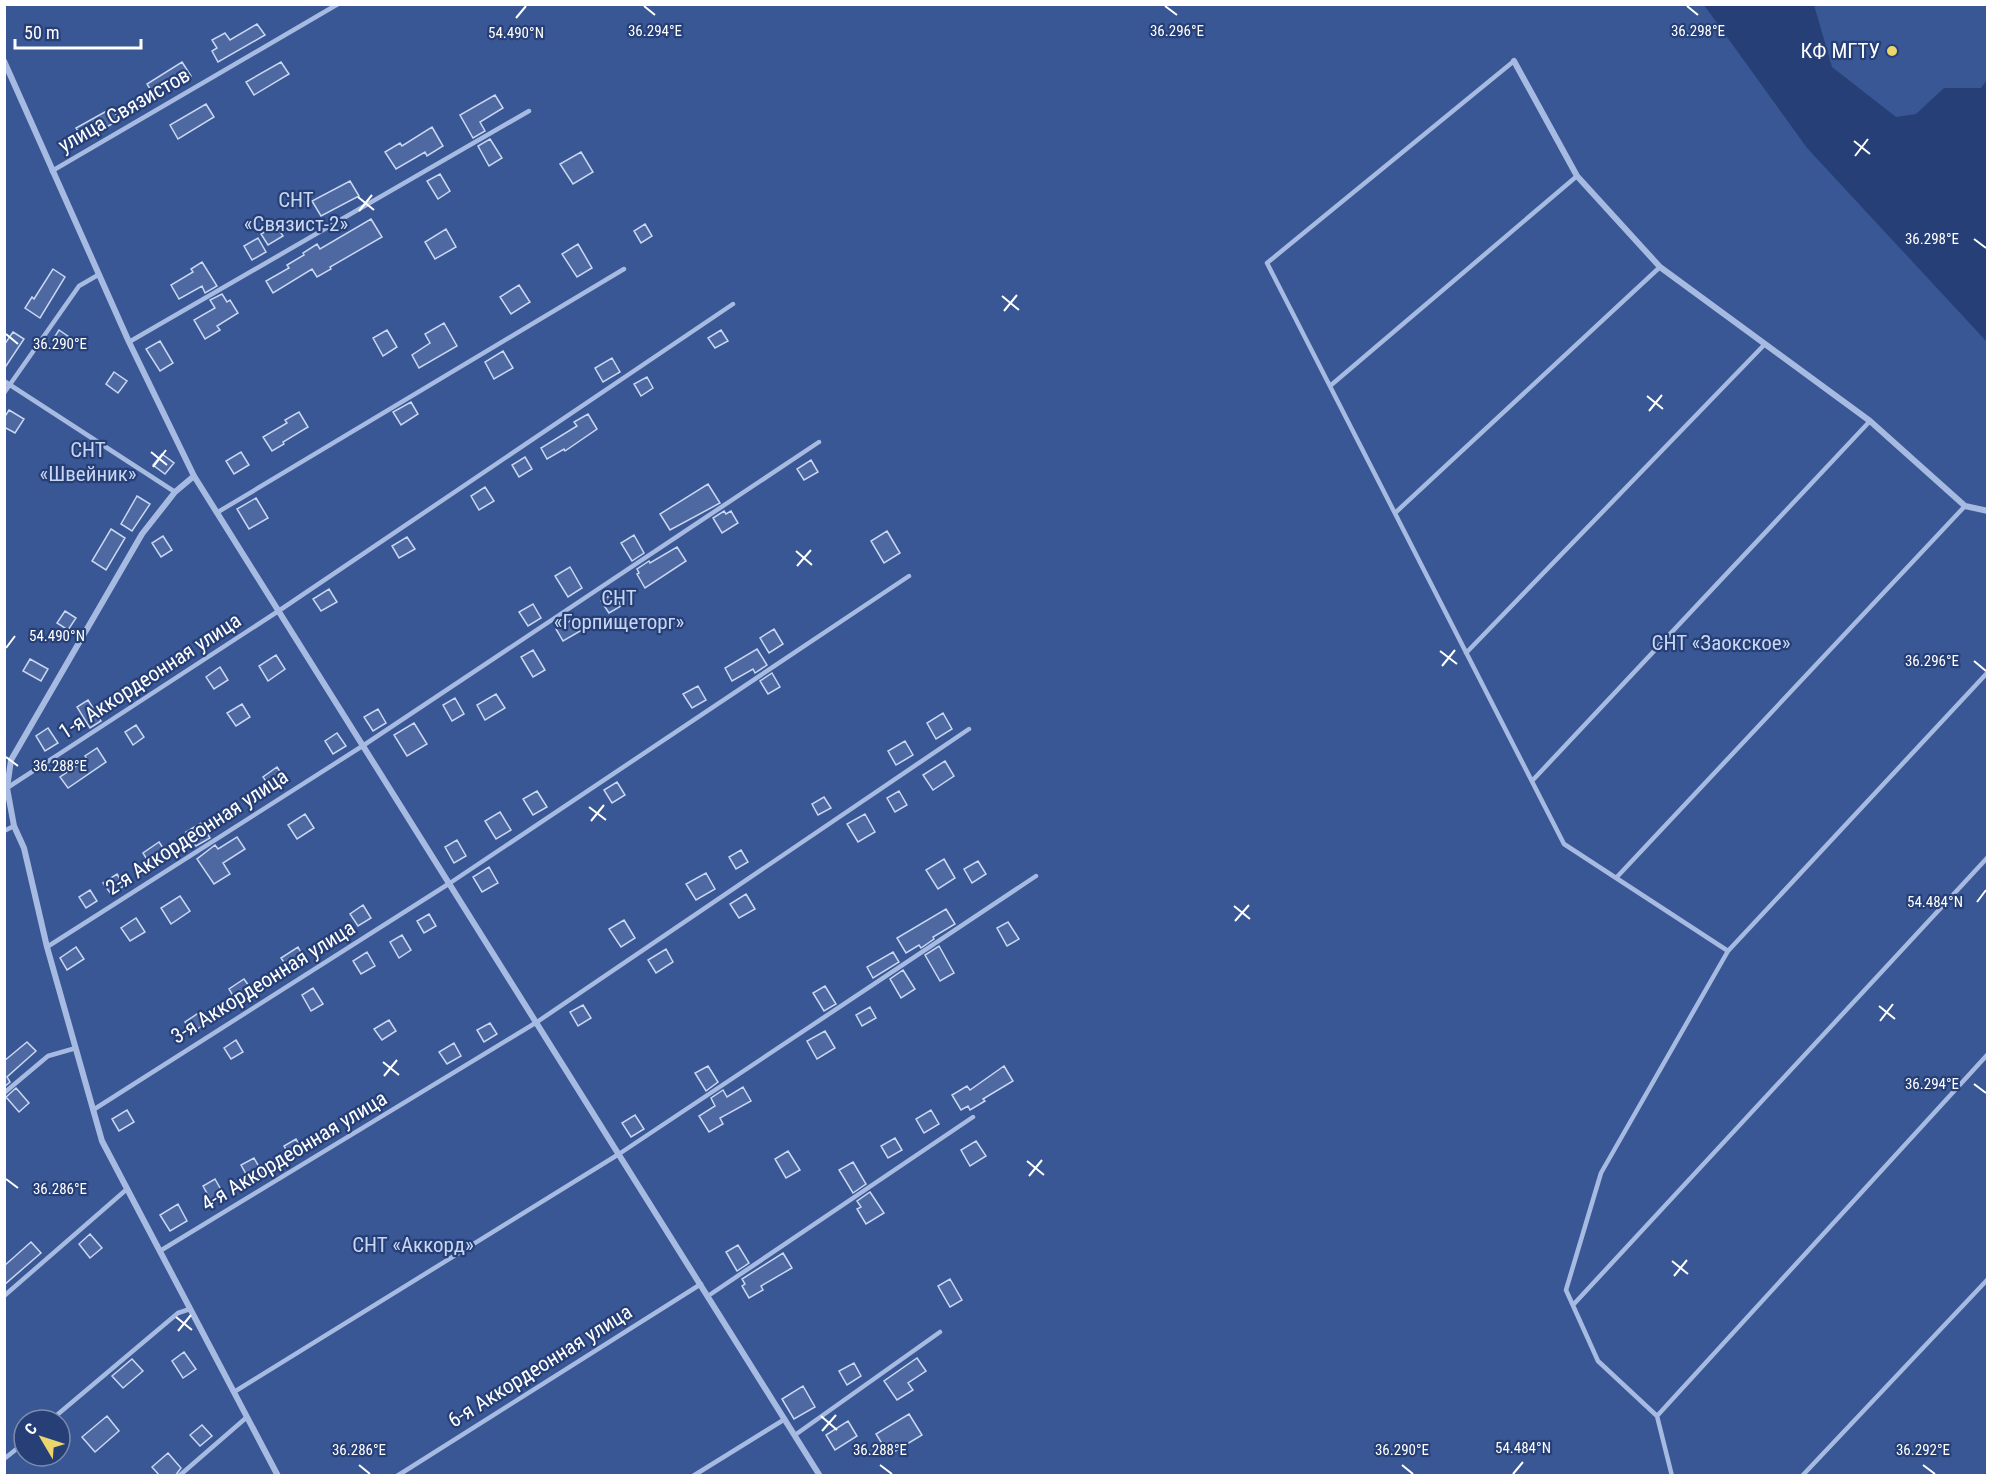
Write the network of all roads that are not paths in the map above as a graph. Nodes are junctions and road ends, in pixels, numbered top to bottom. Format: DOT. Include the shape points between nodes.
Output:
graph roads {
  1 [pos="338,4"];
  2 [pos="1514,61"];
  3 [pos="5,62"];
  4 [pos="528,111"];
  5 [pos="52,171"];
  6 [pos="1577,176"];
  7 [pos="1660,267"];
  8 [pos="624,269"];
  9 [pos="98,275"];
  10 [pos="733,304"];
  11 [pos="129,342"];
  12 [pos="1765,344"];
  13 [pos="7,382"];
  14 [pos="1330,386"];
  15 [pos="4,393"];
  16 [pos="1870,421"];
  17 [pos="819,442"];
  18 [pos="194,476"];
  19 [pos="175,492"];
  20 [pos="1965,506"];
  21 [pos="1988,511"];
  22 [pos="218,512"];
  23 [pos="1395,513"];
  24 [pos="909,576"];
  25 [pos="280,610"];
  26 [pos="1466,653"];
  27 [pos="1988,672"];
  28 [pos="969,729"];
  29 [pos="364,745"];
  30 [pos="1532,781"];
  31 [pos="8,788"];
  32 [pos="14,826"];
  33 [pos="4,831"];
  34 [pos="1988,857"];
  35 [pos="1036,876"];
  36 [pos="1616,878"];
  37 [pos="450,883"];
  38 [pos="47,947"];
  39 [pos="1728,951"];
  40 [pos="537,1022"];
  41 [pos="76,1047"];
  42 [pos="1988,1054"];
  43 [pos="4,1093"];
  44 [pos="93,1110"];
  45 [pos="973,1117"];
  46 [pos="619,1154"];
  47 [pos="127,1189"];
  48 [pos="160,1251"];
  49 [pos="1988,1280"];
  50 [pos="701,1284"];
  51 [pos="4,1296"];
  52 [pos="708,1296"];
  53 [pos="1573,1305"];
  54 [pos="190,1309"];
  55 [pos="940,1332"];
  56 [pos="234,1392"];
  57 [pos="65,1408"];
  58 [pos="1658,1416"];
  59 [pos="247,1417"];
  60 [pos="785,1419"];
  61 [pos="795,1435"];
  62 [pos="180,1476"];
  63 [pos="278,1476"];
  64 [pos="398,1476"];
  65 [pos="693,1476"];
  66 [pos="820,1476"];
  67 [pos="1672,1476"];
  68 [pos="1802,1476"];
  1 -- 5 [label="lane, улица Связистов"];
  2 -- 6 [label="street"];
  2 -- 14 [label="lane" via="1267,263"];
  3 -- 5 [label="street"];
  4 -- 11 [label="lane"];
  5 -- 9 [label="street"];
  6 -- 7 [label="street"];
  6 -- 14 [label="lane"];
  7 -- 12 [label="street"];
  7 -- 23 [label="lane"];
  8 -- 22 [label="lane"];
  9 -- 11 [label="street"];
  9 -- 13 [label="lane" via="79,286"];
  10 -- 25 [label="lane, 1-я Аккордеонная улица"];
  11 -- 18 [label="street"];
  12 -- 16 [label="street"];
  12 -- 26 [label="lane"];
  13 -- 15 [label="lane"];
  13 -- 19 [label="lane"];
  14 -- 23 [label="lane"];
  16 -- 20 [label="street"];
  16 -- 30 [label="lane"];
  17 -- 29 [label="lane, 2-я Аккордеонная улица"];
  18 -- 19 [label="street"];
  18 -- 22 [label="street"];
  19 -- 31 [label="street" via="142,534 11,760"];
  20 -- 21 [label="street"];
  20 -- 36 [label="lane"];
  22 -- 25 [label="street"];
  23 -- 26 [label="lane"];
  24 -- 37 [label="lane, 3-я Аккордеонная улица"];
  25 -- 29 [label="street"];
  25 -- 31 [label="lane, 1-я Аккордеонная улица"];
  26 -- 30 [label="lane"];
  27 -- 39 [label="lane"];
  28 -- 40 [label="lane, 4-я Аккордеонная улица"];
  29 -- 37 [label="street"];
  29 -- 38 [label="lane, 2-я Аккордеонная улица"];
  30 -- 36 [label="lane" via="1564,844"];
  31 -- 32 [label="street"];
  32 -- 33 [label="lane"];
  32 -- 38 [label="street" via="24,848"];
  34 -- 53 [label="lane"];
  35 -- 46 [label="lane"];
  36 -- 39 [label="lane"];
  37 -- 40 [label="street"];
  37 -- 44 [label="lane, 3-я Аккордеонная улица"];
  38 -- 41 [label="street"];
  39 -- 53 [label="lane" via="1601,1173 1566,1290"];
  40 -- 46 [label="street"];
  40 -- 48 [label="lane, 4-я Аккордеонная улица"];
  41 -- 43 [label="lane" via="48,1056"];
  41 -- 44 [label="street"];
  42 -- 58 [label="lane"];
  44 -- 47 [label="street" via="102,1142"];
  45 -- 52 [label="lane"];
  46 -- 50 [label="street"];
  46 -- 56 [label="lane"];
  47 -- 48 [label="street"];
  47 -- 51 [label="lane"];
  48 -- 54 [label="street"];
  49 -- 68 [label="lane"];
  50 -- 52 [label="street"];
  50 -- 64 [label="lane, 6-я Аккордеонная улица"];
  52 -- 60 [label="street"];
  53 -- 58 [label="lane" via="1598,1361"];
  54 -- 56 [label="street"];
  54 -- 57 [label="lane" via="178,1313"];
  55 -- 61 [label="lane"];
  56 -- 59 [label="street"];
  58 -- 67 [label="lane"];
  59 -- 62 [label="lane"];
  59 -- 63 [label="street"];
  60 -- 61 [label="street"];
  60 -- 65 [label="lane"];
  61 -- 66 [label="street"];
}
